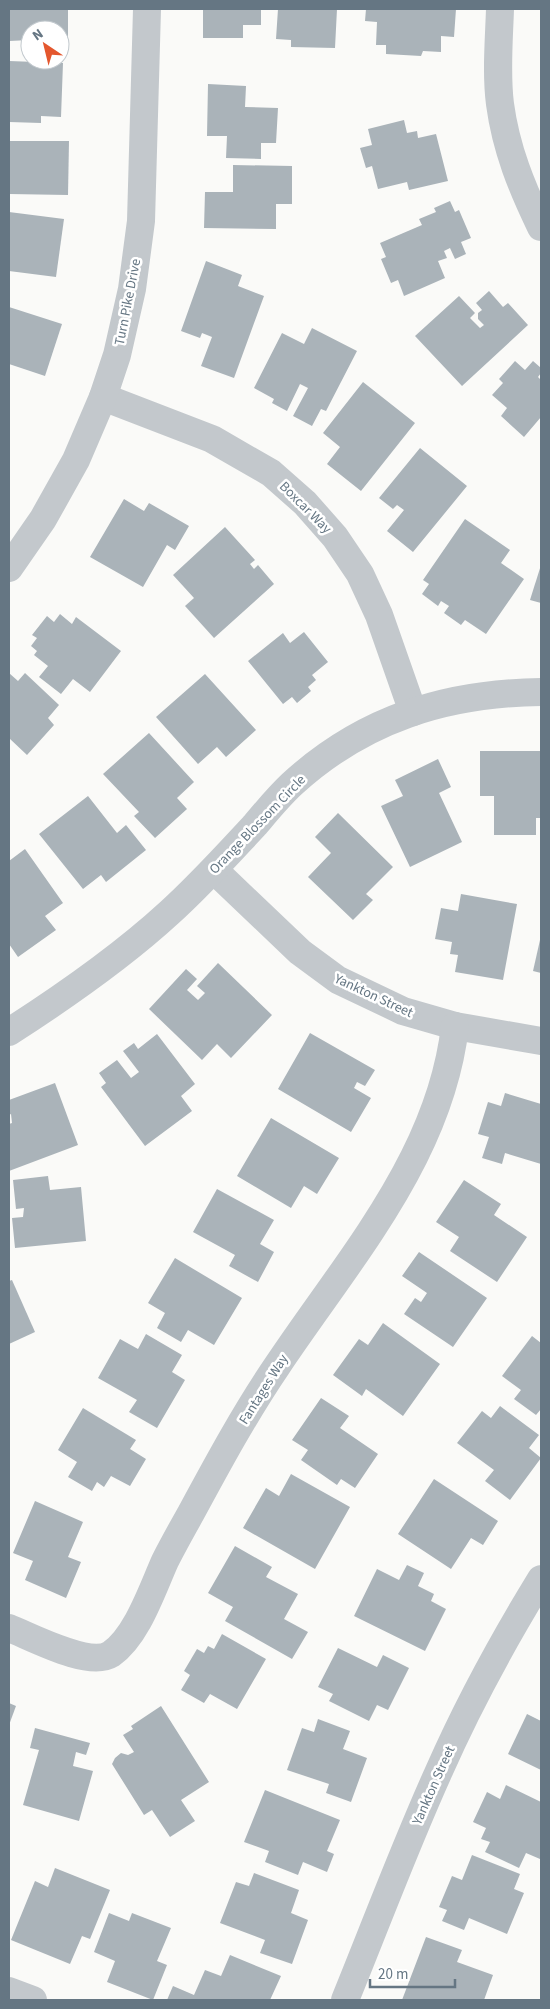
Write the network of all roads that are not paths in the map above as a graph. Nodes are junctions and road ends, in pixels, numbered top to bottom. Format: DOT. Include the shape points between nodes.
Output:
graph roads {
  1 [pos="147,9"];
  2 [pos="500,9"];
  3 [pos="541,227"];
  4 [pos="103,397"];
  5 [pos="9,568"];
  6 [pos="541,692"];
  7 [pos="413,712"];
  8 [pos="214,870"];
  9 [pos="455,1026"];
  10 [pos="9,1032"];
  11 [pos="541,1041"];
  12 [pos="541,1580"];
  13 [pos="9,1628"];
  14 [pos="9,1991"];
  15 [pos="33,2000"];
  16 [pos="345,2000"];
  1 -- 4 [label="street, Turn Pike Drive" via="141,221 132,289"];
  2 -- 3 [label="street" via="498,58 507,139 523,191"];
  4 -- 5 [label="street, Turn Pike Drive" via="76,460 43,519"];
  4 -- 7 [label="street, Boxcar Way" via="212,439 271,473 305,503 335,537 360,574 379,615"];
  6 -- 7 [label="street, Orange Blossom Circle" via="504,692"];
  7 -- 8 [label="street, Orange Blossom Circle" via="392,719 349,742 310,769 291,785"];
  8 -- 9 [label="street, Yankton Street" via="300,952 338,980 403,1012"];
  8 -- 10 [label="street, Orange Blossom Circle" via="116,958 60,1000"];
  9 -- 11 [label="street, Yankton Street"];
  9 -- 13 [label="street, Fantages Way" via="436,1102 415,1155 392,1197 276,1368 221,1457 171,1549 135,1626 124,1641 110,1655 96,1658 75,1654"];
  12 -- 16 [label="street, Yankton Street" via="478,1691 439,1769"];
  14 -- 15 [label="street"];
}
